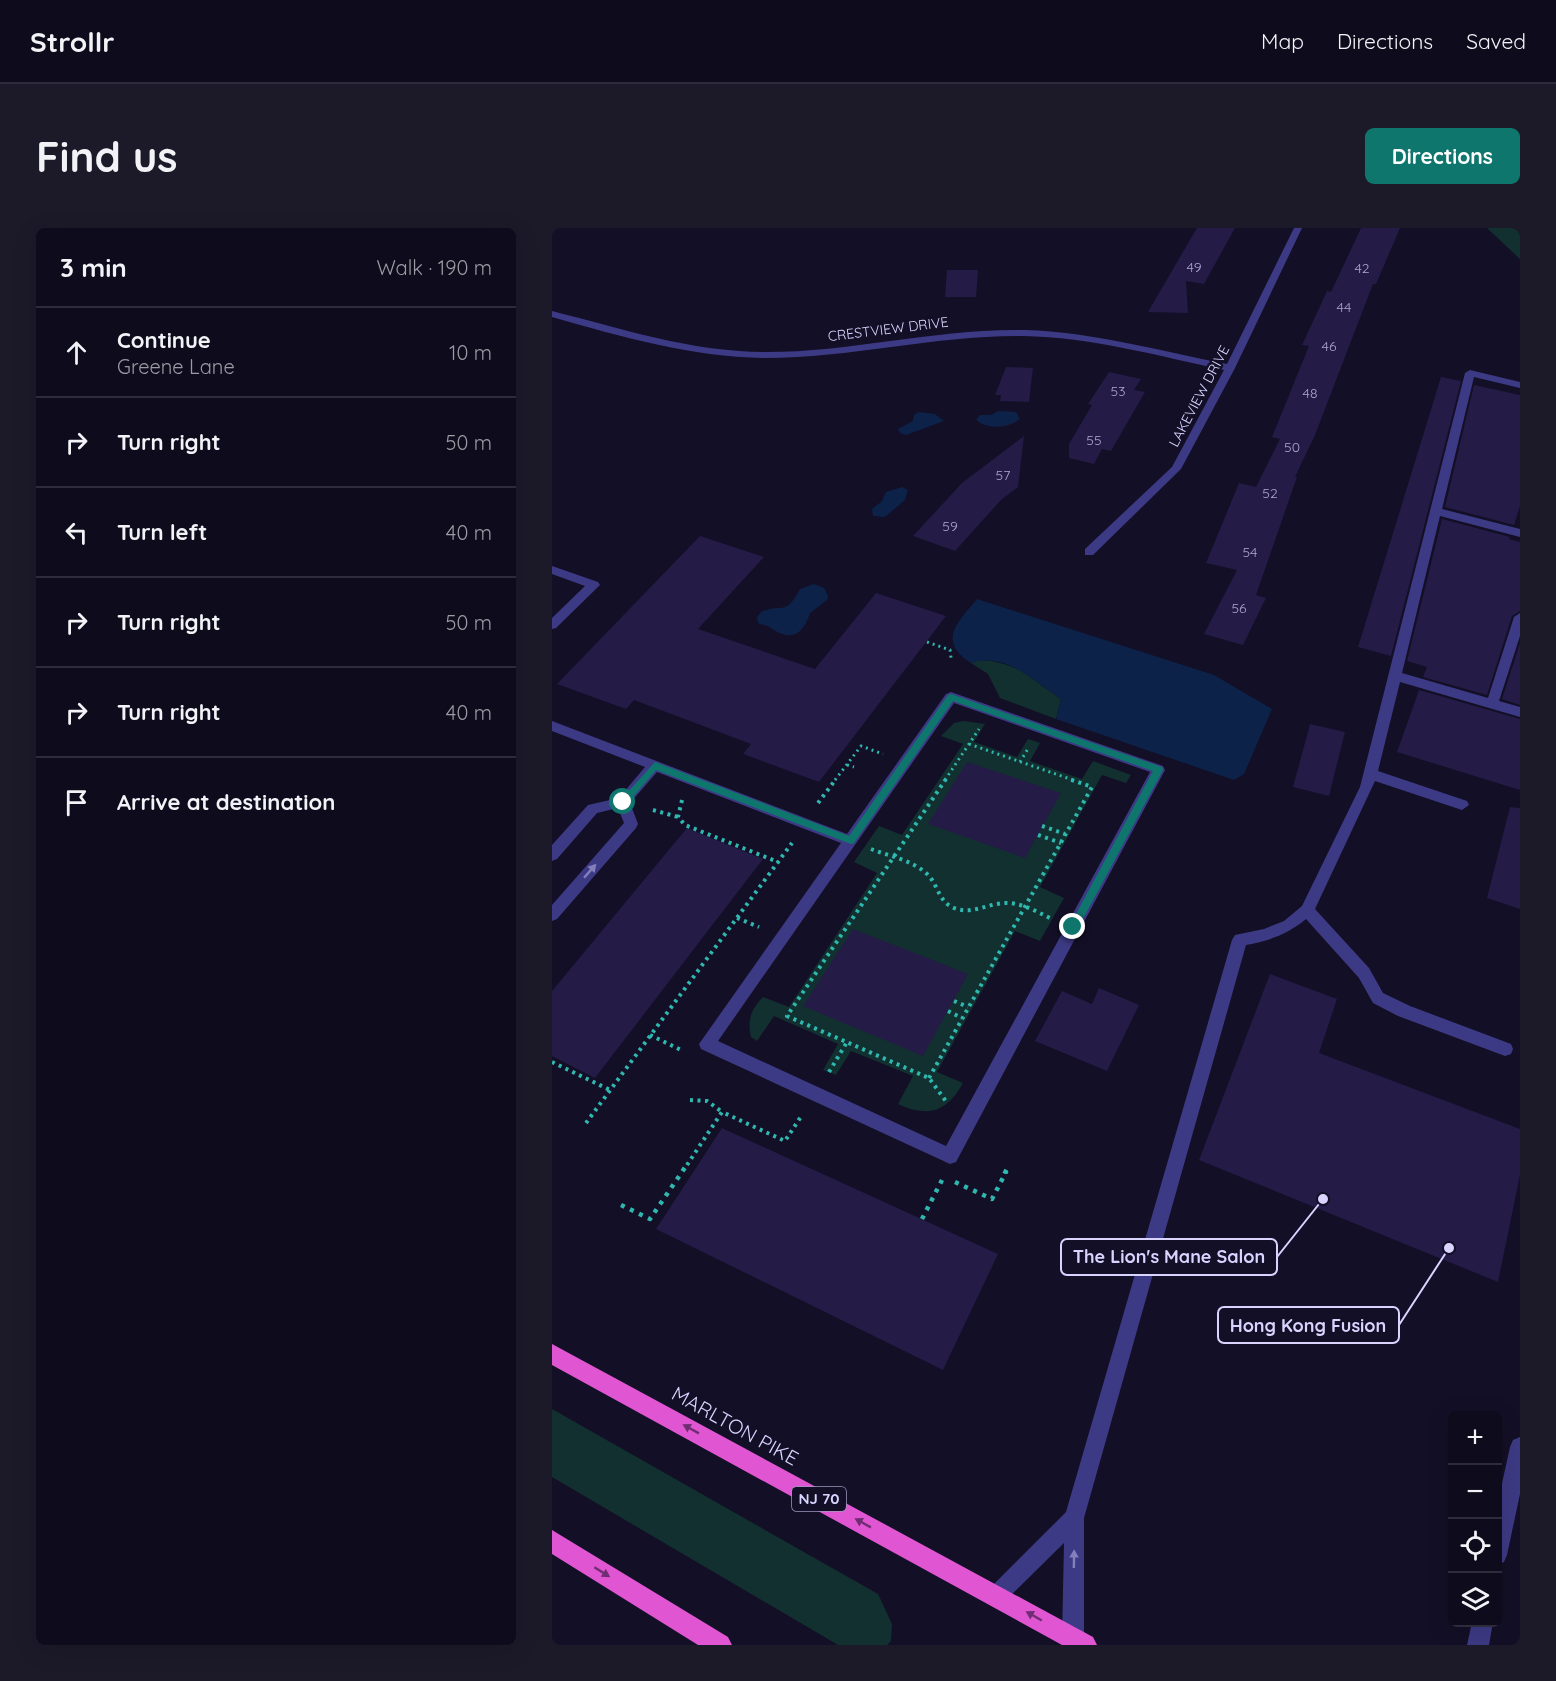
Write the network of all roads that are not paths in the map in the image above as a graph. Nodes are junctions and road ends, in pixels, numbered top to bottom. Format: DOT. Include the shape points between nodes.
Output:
graph roads {
  1 [pos="1298,228"];
  2 [pos="552,314"];
  3 [pos="1230,368"];
  4 [pos="1520,385"];
  5 [pos="1436,511"];
  6 [pos="1520,533"];
  7 [pos="1089,552"];
  8 [pos="552,570"];
  9 [pos="1520,618"];
  10 [pos="552,625"];
  11 [pos="1395,676"];
  12 [pos="1492,704"];
  13 [pos="1520,712"];
  14 [pos="552,726"];
  15 [pos="655,765"];
  16 [pos="1370,774"];
  17 [pos="623,802"];
  18 [pos="1462,804"];
  19 [pos="851,840"];
  20 [pos="552,855"];
  21 [pos="1307,910"];
  22 [pos="552,915"];
  23 [pos="1505,1049"];
  24 [pos="552,1354"];
  25 [pos="1520,1447"];
  26 [pos="1074,1518"];
  27 [pos="1502,1532"];
  28 [pos="552,1541"];
  29 [pos="997,1595"];
  30 [pos="1079,1642"];
  31 [pos="720,1645"];
  1 -- 3 [label="street, LAKEVIEW DRIVE"];
  2 -- 3 [label="street, CRESTVIEW DRIVE" via="717,354 767,355 966,333 1025,333 1070,337"];
  3 -- 7 [label="street, LAKEVIEW DRIVE" via="1176,469"];
  4 -- 5 [label="street" via="1470,373"];
  5 -- 6 [label="street"];
  5 -- 11 [label="street"];
  8 -- 10 [label="street" via="594,585"];
  9 -- 12 [label="street"];
  11 -- 12 [label="street"];
  11 -- 16 [label="street"];
  12 -- 13 [label="street"];
  14 -- 15 [label="street"];
  15 -- 17 [label="street"];
  15 -- 19 [label="street"];
  16 -- 18 [label="street"];
  16 -- 21 [label="street"];
  17 -- 20 [label="street" via="593,809"];
  22 -- 17 [label="street, one-way" via="631,824"];
  19 -- 19 [label="street" via="951,697 1158,770 950,1156 707,1044"];
  21 -- 23 [label="street" via="1364,974 1378,998"];
  21 -- 26 [label="street" via="1274,932 1240,940"];
  29 -- 24 [label="highway, MARLTON PIKE / NJ 70, one-way"];
  25 -- 27 [label="street"];
  26 -- 29 [label="street"];
  30 -- 26 [label="street, one-way"];
  28 -- 31 [label="highway, one-way"];
  30 -- 29 [label="highway, MARLTON PIKE / NJ 70, one-way"];
}
